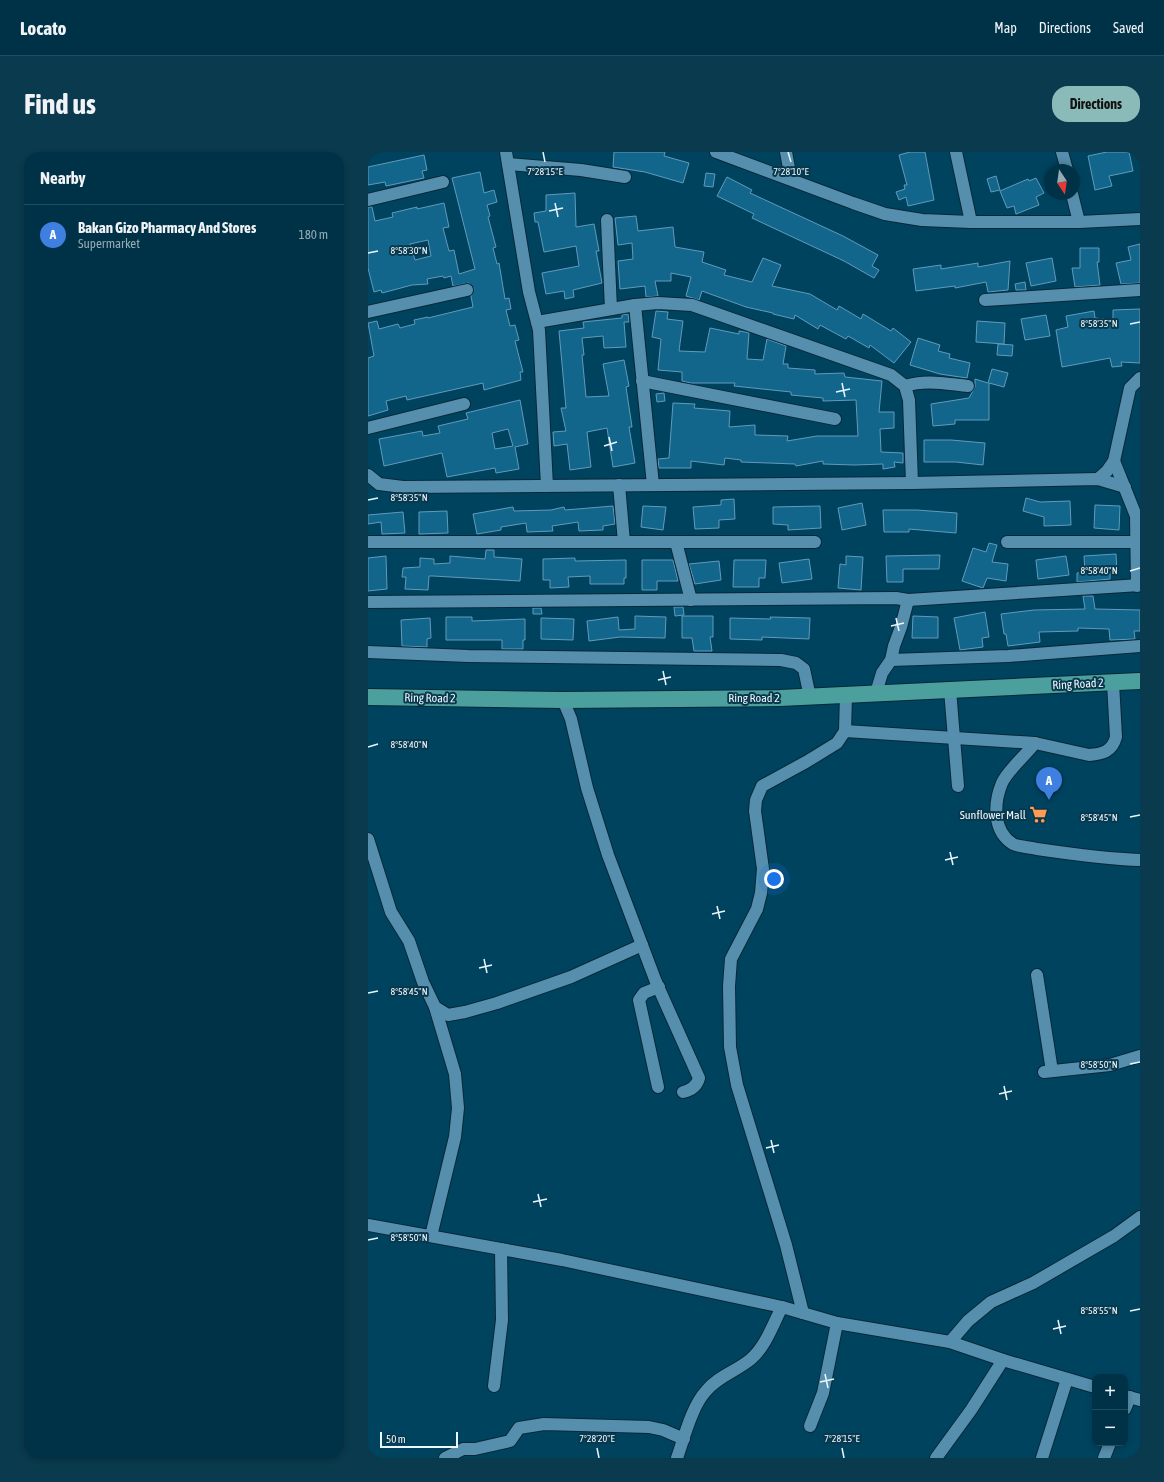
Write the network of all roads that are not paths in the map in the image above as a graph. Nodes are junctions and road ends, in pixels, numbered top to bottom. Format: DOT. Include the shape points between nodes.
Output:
graph roads {
  1 [pos="716,152"];
  2 [pos="788,152"];
  3 [pos="956,152"];
  4 [pos="1062,152"];
  5 [pos="507,158"];
  6 [pos="1065,164"];
  7 [pos="625,177"];
  8 [pos="791,179"];
  9 [pos="443,182"];
  10 [pos="368,200"];
  11 [pos="1074,200"];
  12 [pos="1140,219"];
  13 [pos="607,220"];
  14 [pos="971,222"];
  15 [pos="1079,222"];
  16 [pos="467,290"];
  17 [pos="1140,290"];
  18 [pos="985,300"];
  19 [pos="635,304"];
  20 [pos="611,309"];
  21 [pos="368,312"];
  22 [pos="537,322"];
  23 [pos="1140,378"];
  24 [pos="642,381"];
  25 [pos="905,386"];
  26 [pos="968,386"];
  27 [pos="464,404"];
  28 [pos="835,419"];
  29 [pos="368,428"];
  30 [pos="1114,461"];
  31 [pos="368,475"];
  32 [pos="1098,479"];
  33 [pos="912,483"];
  34 [pos="619,485"];
  35 [pos="653,485"];
  36 [pos="548,486"];
  37 [pos="1124,487"];
  38 [pos="368,542"];
  39 [pos="624,542"];
  40 [pos="676,542"];
  41 [pos="815,542"];
  42 [pos="1007,542"];
  43 [pos="1136,542"];
  44 [pos="1139,586"];
  45 [pos="691,600"];
  46 [pos="908,600"];
  47 [pos="368,602"];
  48 [pos="1140,646"];
  49 [pos="368,652"];
  50 [pos="891,660"];
  51 [pos="1140,681"];
  52 [pos="1113,683"];
  53 [pos="950,690"];
  54 [pos="876,693"];
  55 [pos="846,695"];
  56 [pos="368,697"];
  57 [pos="810,697"];
  58 [pos="563,700"];
  59 [pos="845,731"];
  60 [pos="953,738"];
  61 [pos="1035,743"];
  62 [pos="958,786"];
  63 [pos="368,839"];
  64 [pos="1140,860"];
  65 [pos="642,946"];
  66 [pos="1038,976"];
  67 [pos="659,987"];
  68 [pos="435,1007"];
  69 [pos="1140,1056"];
  70 [pos="658,1087"];
  71 [pos="683,1092"];
  72 [pos="1140,1218"];
  73 [pos="368,1225"];
  74 [pos="431,1236"];
  75 [pos="501,1249"];
  76 [pos="782,1307"];
  77 [pos="803,1313"];
  78 [pos="838,1323"];
  79 [pos="950,1342"];
  80 [pos="1003,1360"];
  81 [pos="1067,1379"];
  82 [pos="494,1386"];
  83 [pos="1092,1386"];
  84 [pos="810,1426"];
  85 [pos="684,1439"];
  86 [pos="1109,1446"];
  87 [pos="445,1458"];
  88 [pos="677,1458"];
  89 [pos="936,1458"];
  90 [pos="1042,1458"];
  91 [pos="1104,1458"];
  1 -- 8 [label="street"];
  2 -- 8 [label="street"];
  3 -- 14 [label="street"];
  4 -- 6 [label="street"];
  5 -- 7 [label="street"];
  5 -- 22 [label="street" via="529,292"];
  8 -- 14 [label="street" via="885,214 922,220"];
  9 -- 10 [label="street"];
  11 -- 15 [label="street"];
  12 -- 15 [label="street"];
  13 -- 20 [label="street"];
  14 -- 15 [label="street"];
  16 -- 21 [label="street"];
  17 -- 18 [label="street"];
  19 -- 20 [label="street"];
  19 -- 24 [label="street"];
  19 -- 25 [label="street" via="692,305 891,374"];
  20 -- 22 [label="street"];
  22 -- 36 [label="street"];
  23 -- 30 [label="street" via="1130,388"];
  24 -- 28 [label="street"];
  24 -- 35 [label="street"];
  25 -- 26 [label="street" via="918,382"];
  25 -- 33 [label="street" via="909,400"];
  27 -- 29 [label="street"];
  30 -- 32 [label="street"];
  30 -- 37 [label="street"];
  31 -- 36 [label="street" via="379,484 403,487"];
  32 -- 33 [label="street"];
  32 -- 37 [label="street"];
  33 -- 35 [label="street"];
  34 -- 35 [label="street"];
  34 -- 36 [label="street"];
  34 -- 39 [label="street"];
  37 -- 43 [label="street" via="1136,516"];
  38 -- 39 [label="street"];
  39 -- 40 [label="street"];
  40 -- 41 [label="street"];
  40 -- 45 [label="street"];
  42 -- 43 [label="street"];
  43 -- 44 [label="street"];
  44 -- 46 [label="street"];
  45 -- 46 [label="street"];
  45 -- 47 [label="street"];
  46 -- 50 [label="street"];
  48 -- 50 [label="street" via="1008,656"];
  49 -- 57 [label="street" via="468,656 781,660 796,663 804,669"];
  50 -- 54 [label="street" via="882,673"];
  51 -- 52 [label="main road, Ring Road 2"];
  52 -- 53 [label="main road, Ring Road 2"];
  52 -- 61 [label="street" via="1116,737 1110,750 1089,755"];
  53 -- 54 [label="main road, Ring Road 2"];
  53 -- 60 [label="street"];
  54 -- 55 [label="main road, Ring Road 2"];
  55 -- 57 [label="main road, Ring Road 2"];
  55 -- 59 [label="street"];
  56 -- 58 [label="main road, Ring Road 2"];
  57 -- 58 [label="main road, Ring Road 2"];
  58 -- 65 [label="street" via="571,719 587,788 606,848"];
  59 -- 60 [label="street"];
  59 -- 77 [label="street" via="837,742 762,786 756,800 755,811 763,869 761,893 757,909 731,959 729,986 730,1047 737,1085 786,1245"];
  60 -- 61 [label="street"];
  60 -- 62 [label="street"];
  61 -- 64 [label="street" via="1003,781 998,794 995,815 1007,839 1014,845 1049,851 1108,859"];
  63 -- 68 [label="street" via="391,912 409,941 423,982"];
  65 -- 67 [label="street"];
  65 -- 68 [label="street" via="571,977 484,1007 448,1015"];
  66 -- 69 [label="street" via="1048,1072 1110,1065"];
  67 -- 70 [label="street" via="644,993 639,1000"];
  67 -- 71 [label="street" via="699,1078 697,1085"];
  68 -- 74 [label="street" via="455,1074 458,1108 455,1137"];
  72 -- 79 [label="street" via="1033,1283 991,1302 968,1321"];
  73 -- 74 [label="street"];
  74 -- 75 [label="street"];
  75 -- 76 [label="street"];
  75 -- 82 [label="street" via="502,1320"];
  76 -- 77 [label="street"];
  76 -- 85 [label="street" via="758,1353 720,1378 706,1391 697,1404"];
  77 -- 78 [label="street"];
  78 -- 79 [label="street"];
  78 -- 84 [label="street" via="824,1393"];
  79 -- 80 [label="street"];
  80 -- 81 [label="street"];
  80 -- 89 [label="street"];
  81 -- 83 [label="street"];
  81 -- 90 [label="street"];
  85 -- 87 [label="street" via="663,1430 648,1428 544,1424 519,1428 510,1441 476,1449 463,1449"];
  85 -- 88 [label="street"];
  86 -- 91 [label="street"];
}
